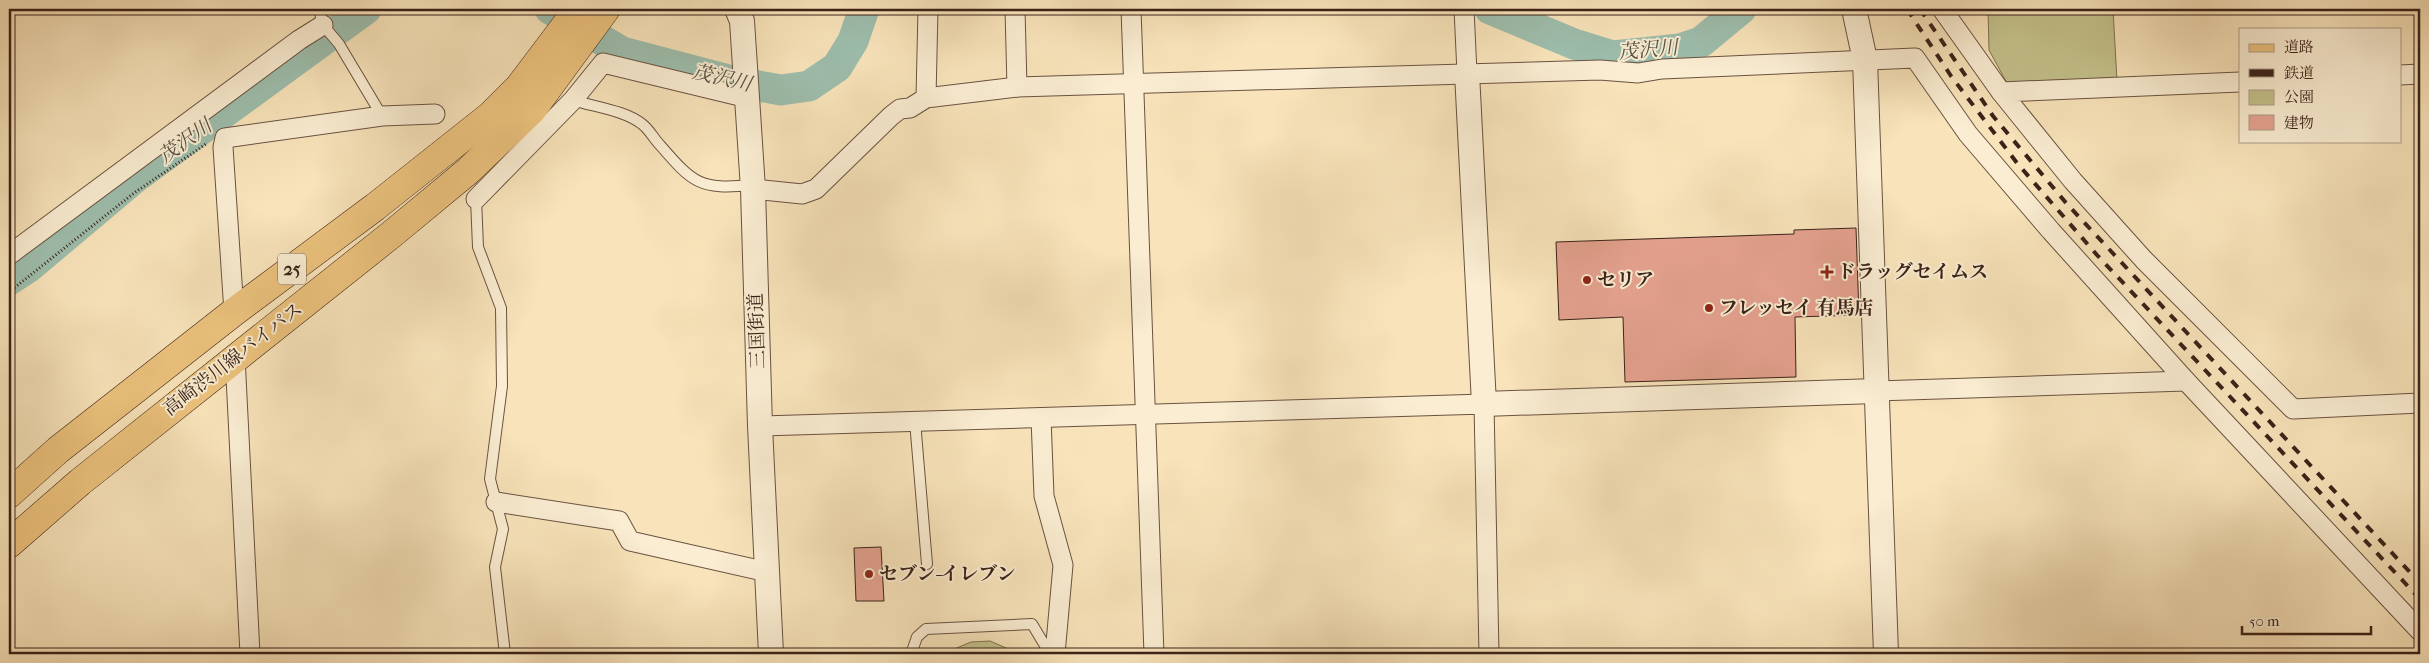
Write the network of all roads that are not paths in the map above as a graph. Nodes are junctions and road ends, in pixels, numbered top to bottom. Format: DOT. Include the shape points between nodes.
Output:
graph roads {
  1 [pos="737,9"];
  2 [pos="928,9"];
  3 [pos="1015,9"];
  4 [pos="1131,9"];
  5 [pos="1464,9"];
  6 [pos="1854,9"];
  7 [pos="1942,9"];
  8 [pos="321,17"];
  9 [pos="583,21"];
  10 [pos="1865,60"];
  11 [pos="1467,73"];
  12 [pos="2420,74"];
  13 [pos="2402,75"];
  14 [pos="2239,82"];
  15 [pos="1134,84"];
  16 [pos="1017,87"];
  17 [pos="2001,92"];
  18 [pos="748,98"];
  19 [pos="926,98"];
  20 [pos="573,100"];
  21 [pos="435,114"];
  22 [pos="382,116"];
  23 [pos="752,187"];
  24 [pos="476,199"];
  25 [pos="9,256"];
  26 [pos="234,312"];
  27 [pos="235,357"];
  28 [pos="2186,381"];
  29 [pos="1876,391"];
  30 [pos="2420,403"];
  31 [pos="1484,404"];
  32 [pos="1144,415"];
  33 [pos="1041,418"];
  34 [pos="915,422"];
  35 [pos="760,426"];
  36 [pos="9,494"];
  37 [pos="496,502"];
  38 [pos="9,544"];
  39 [pos="927,564"];
  40 [pos="768,572"];
  41 [pos="2420,631"];
  42 [pos="250,654"];
  43 [pos="505,654"];
  44 [pos="772,654"];
  45 [pos="911,654"];
  46 [pos="1050,654"];
  47 [pos="1055,654"];
  48 [pos="1154,654"];
  49 [pos="1489,654"];
  50 [pos="1886,654"];
  1 -- 18 [label="street, 三国街道" via="742,21"];
  2 -- 19 [label="street"];
  3 -- 16 [label="street"];
  4 -- 15 [label="street"];
  5 -- 11 [label="street"];
  6 -- 10 [label="street"];
  7 -- 17 [label="street"];
  8 -- 22 [label="lane"];
  8 -- 25 [label="street" via="298,40"];
  9 -- 26 [label="main road, 高崎渋川線バイパス / 25" via="491,115"];
  9 -- 27 [label="main road, 高崎渋川線バイパス / 25" via="532,110 468,171"];
  10 -- 11 [label="street" via="1662,69 1638,73 1600,70"];
  10 -- 28 [label="street" via="1915,58 1968,134"];
  10 -- 29 [label="street"];
  11 -- 15 [label="street"];
  11 -- 31 [label="street"];
  12 -- 13 [label="street"];
  14 -- 17 [label="street"];
  15 -- 16 [label="street"];
  15 -- 32 [label="street"];
  16 -- 19 [label="street"];
  17 -- 30 [label="street" via="2144,260 2293,409"];
  18 -- 20 [label="street" via="603,63"];
  18 -- 23 [label="street, 三国街道"];
  19 -- 23 [label="street" via="890,116 816,188 802,194"];
  20 -- 23 [label="lane" via="618,113 642,124 685,174 697,182 725,188"];
  20 -- 24 [label="street"];
  21 -- 22 [label="street"];
  22 -- 26 [label="street" via="225,138"];
  23 -- 35 [label="street, 三国街道"];
  24 -- 37 [label="lane" via="478,247 501,308 502,386 490,479"];
  26 -- 36 [label="main road, 高崎渋川線バイパス / 25" via="58,450"];
  27 -- 38 [label="main road, 高崎渋川線バイパス / 25" via="80,482"];
  27 -- 42 [label="street"];
  28 -- 29 [label="street"];
  28 -- 41 [label="street"];
  29 -- 31 [label="street"];
  29 -- 50 [label="street"];
  31 -- 32 [label="street"];
  31 -- 49 [label="street"];
  32 -- 33 [label="street"];
  32 -- 48 [label="street"];
  33 -- 34 [label="street"];
  33 -- 47 [label="street" via="1044,496 1062,565"];
  34 -- 35 [label="street"];
  34 -- 39 [label="lane"];
  35 -- 40 [label="street, 三国街道"];
  37 -- 40 [label="street" via="619,521 630,540"];
  37 -- 43 [label="lane" via="502,529 495,567"];
  40 -- 44 [label="street, 三国街道"];
  45 -- 46 [label="lane" via="917,637 926,629 1032,624"];
}
